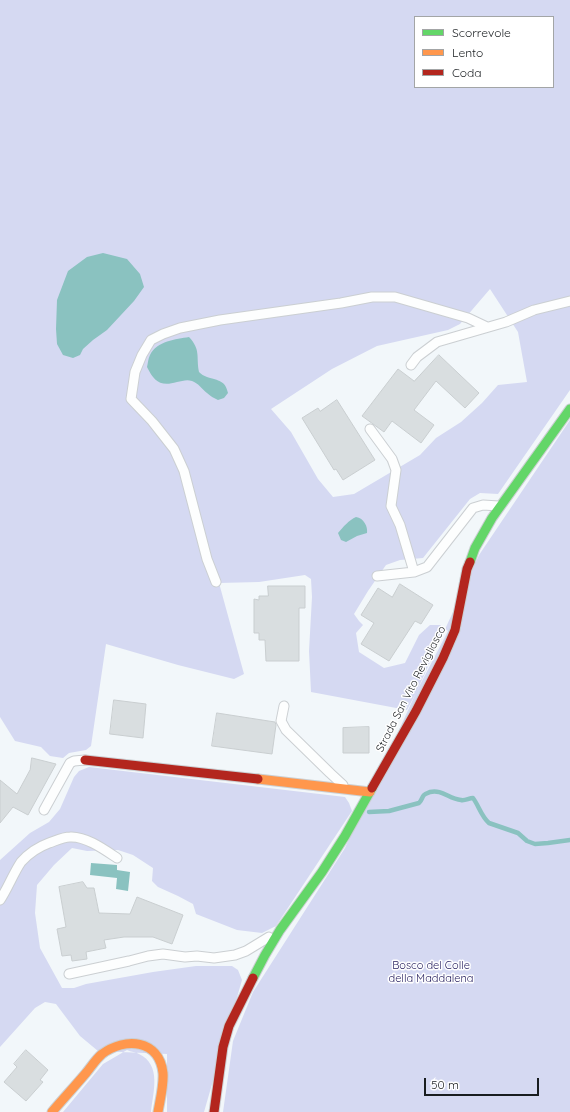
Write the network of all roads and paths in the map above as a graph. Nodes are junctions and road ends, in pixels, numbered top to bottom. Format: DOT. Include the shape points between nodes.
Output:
graph roads {
  1 [pos="570,301"];
  2 [pos="487,327"];
  3 [pos="411,365"];
  4 [pos="570,409"];
  5 [pos="370,429"];
  6 [pos="500,506"];
  7 [pos="414,572"];
  8 [pos="377,576"];
  9 [pos="216,582"];
  10 [pos="284,706"];
  11 [pos="85,760"];
  12 [pos="348,790"];
  13 [pos="370,792"];
  14 [pos="44,810"];
  15 [pos="118,858"];
  16 [pos="0,900"];
  17 [pos="280,930"];
  18 [pos="69,974"];
  19 [pos="52,1112"];
  20 [pos="158,1112"];
  21 [pos="214,1112"];
  1 -- 2 [label="lane" via="534,310"];
  2 -- 3 [label="lane" via="437,342 417,357"];
  2 -- 9 [label="lane" via="468,318 395,297 372,296 341,303 220,320 180,328 151,340 135,372 131,399 174,449 184,472 207,559"];
  4 -- 6 [label="street, Strada San Vito Revigliasco"];
  5 -- 7 [label="lane" via="392,459 396,470 391,506 400,525"];
  6 -- 7 [label="lane" via="483,505 473,508 427,567"];
  6 -- 13 [label="street, Strada San Vito Revigliasco" via="472,555 455,630 449,644 416,711"];
  7 -- 8 [label="lane"];
  10 -- 12 [label="lane" via="281,721 286,730"];
  11 -- 12 [label="street"];
  11 -- 14 [label="lane" via="70,763"];
  12 -- 13 [label="street"];
  13 -- 17 [label="street, Strada San Vito Revigliasco" via="322,872"];
  15 -- 16 [label="lane" via="99,845 70,836 46,844 32,850 22,861"];
  17 -- 18 [label="lane" via="235,955 214,958 163,954"];
  17 -- 21 [label="street, Strada San Vito Revigliasco" via="229,1026 223,1047"];
  19 -- 20 [label="street" via="101,1055 120,1044 131,1043 150,1048 157,1054 161,1063 163,1074"];
}
